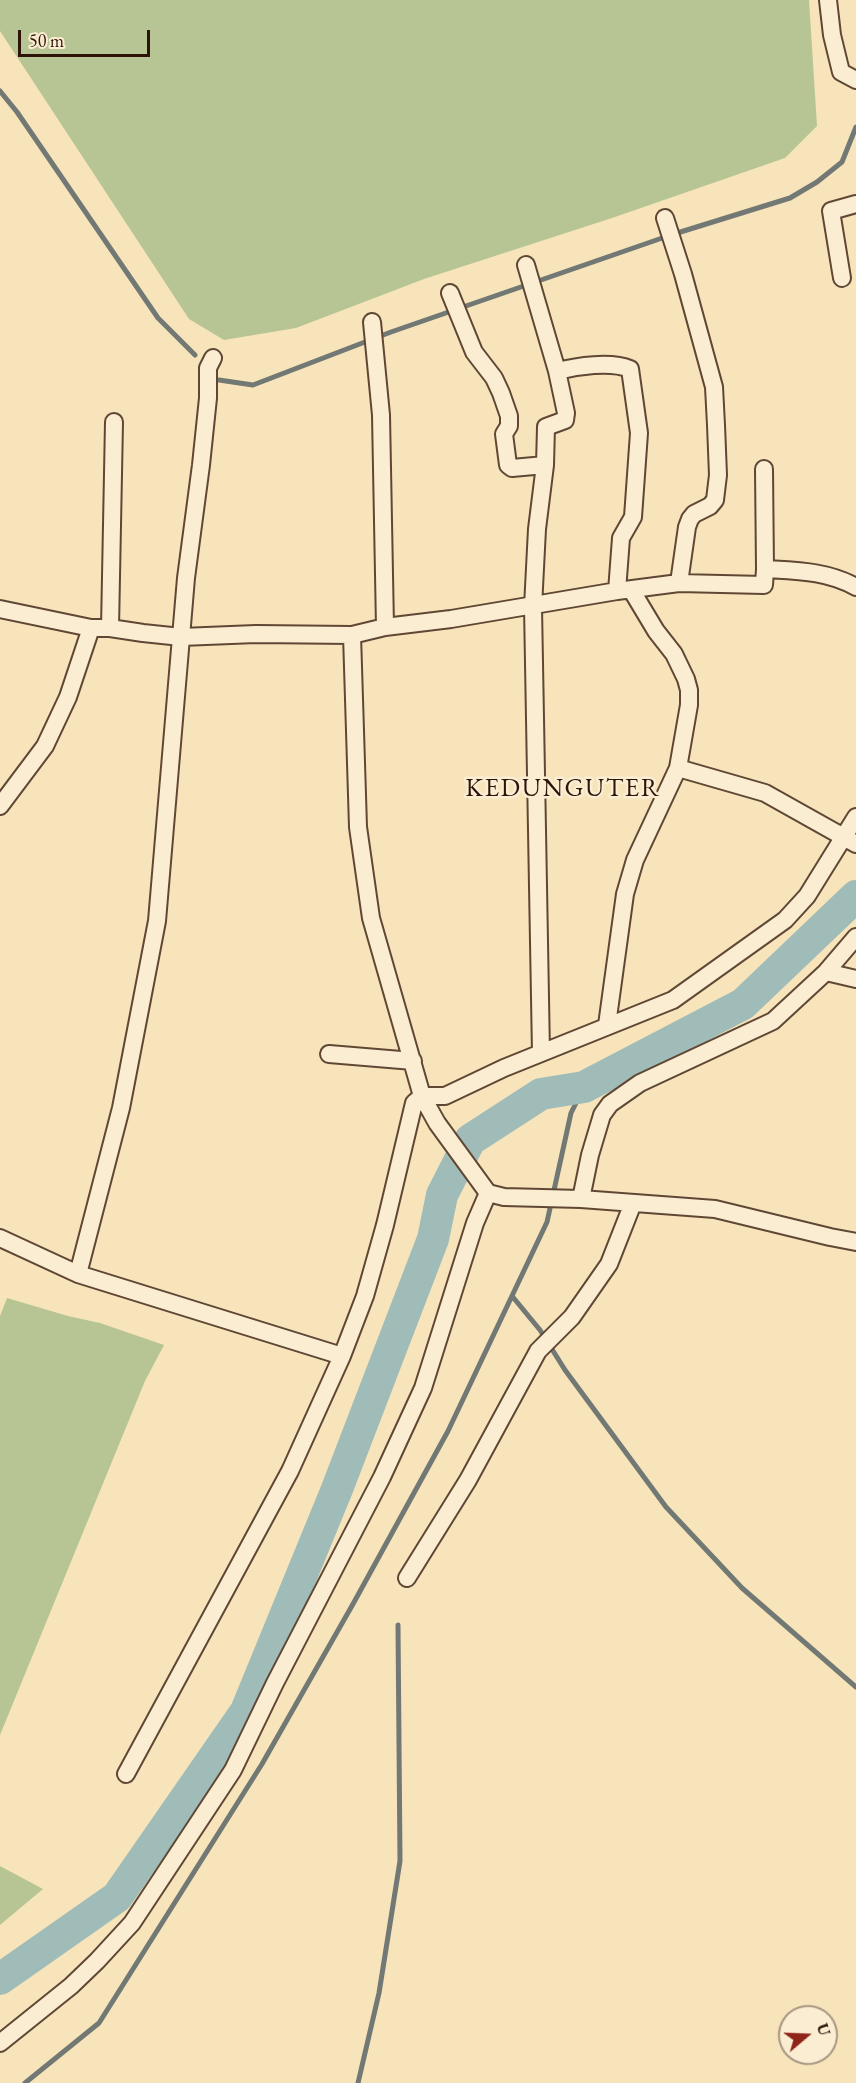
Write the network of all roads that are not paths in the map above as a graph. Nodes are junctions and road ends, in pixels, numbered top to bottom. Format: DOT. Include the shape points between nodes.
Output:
graph roads {
  1 [pos="828,0"];
  2 [pos="856,80"];
  3 [pos="856,204"];
  4 [pos="665,218"];
  5 [pos="530,277"];
  6 [pos="842,278"];
  7 [pos="454,304"];
  8 [pos="373,333"];
  9 [pos="213,358"];
  10 [pos="557,371"];
  11 [pos="114,422"];
  12 [pos="545,465"];
  13 [pos="764,469"];
  14 [pos="765,569"];
  15 [pos="679,583"];
  16 [pos="856,587"];
  17 [pos="625,591"];
  18 [pos="533,607"];
  19 [pos="0,609"];
  20 [pos="385,627"];
  21 [pos="91,628"];
  22 [pos="110,628"];
  23 [pos="352,635"];
  24 [pos="181,637"];
  25 [pos="678,768"];
  26 [pos="0,806"];
  27 [pos="856,817"];
  28 [pos="850,841"];
  29 [pos="856,937"];
  30 [pos="826,972"];
  31 [pos="856,979"];
  32 [pos="607,1025"];
  33 [pos="541,1053"];
  34 [pos="329,1054"];
  35 [pos="413,1061"];
  36 [pos="422,1096"];
  37 [pos="491,1190"];
  38 [pos="573,1200"];
  39 [pos="633,1203"];
  40 [pos="0,1238"];
  41 [pos="856,1242"];
  42 [pos="78,1274"];
  43 [pos="342,1356"];
  44 [pos="407,1578"];
  45 [pos="126,1774"];
  46 [pos="0,2043"];
  1 -- 2 [label="street" via="841,72"];
  3 -- 6 [label="street" via="831,211"];
  4 -- 15 [label="street" via="714,387 718,475 715,500 690,519 687,527"];
  5 -- 10 [label="street"];
  7 -- 12 [label="street" via="474,352 494,378 506,406 508,465"];
  8 -- 20 [label="street" via="381,415"];
  9 -- 24 [label="street" via="208,368"];
  10 -- 12 [label="street" via="566,420 546,427"];
  10 -- 17 [label="street" via="575,366 630,369 639,433 633,517 621,538"];
  11 -- 22 [label="street"];
  12 -- 18 [label="street"];
  13 -- 14 [label="street"];
  14 -- 15 [label="street" via="764,585"];
  14 -- 16 [label="street" via="815,572 843,579"];
  15 -- 17 [label="street"];
  17 -- 18 [label="street"];
  17 -- 25 [label="street" via="674,654 686,679 689,705"];
  18 -- 20 [label="street"];
  18 -- 33 [label="street"];
  19 -- 21 [label="street"];
  20 -- 23 [label="street"];
  21 -- 22 [label="street"];
  21 -- 26 [label="street" via="68,697 45,746"];
  22 -- 24 [label="street"];
  23 -- 24 [label="street"];
  23 -- 35 [label="street" via="358,827 371,918"];
  24 -- 42 [label="street" via="157,921 121,1108"];
  25 -- 28 [label="street" via="765,793"];
  25 -- 32 [label="street" via="635,860 625,894"];
  27 -- 28 [label="street"];
  28 -- 32 [label="street" via="785,920 673,1000"];
  29 -- 30 [label="street"];
  30 -- 31 [label="street"];
  30 -- 38 [label="street" via="772,1021 640,1083 610,1104 602,1115"];
  32 -- 33 [label="street"];
  33 -- 36 [label="street" via="445,1096"];
  34 -- 35 [label="street"];
  35 -- 36 [label="street"];
  36 -- 37 [label="street" via="437,1123"];
  36 -- 43 [label="street" via="414,1103 365,1296"];
  37 -- 38 [label="street"];
  37 -- 46 [label="street" via="475,1223 423,1388 233,1770 132,1923 71,1986"];
  38 -- 39 [label="street"];
  39 -- 41 [label="street" via="715,1209"];
  39 -- 44 [label="street" via="609,1264 572,1317 538,1351 468,1480"];
  40 -- 42 [label="street"];
  42 -- 43 [label="street"];
  43 -- 45 [label="street" via="290,1471"];
}
